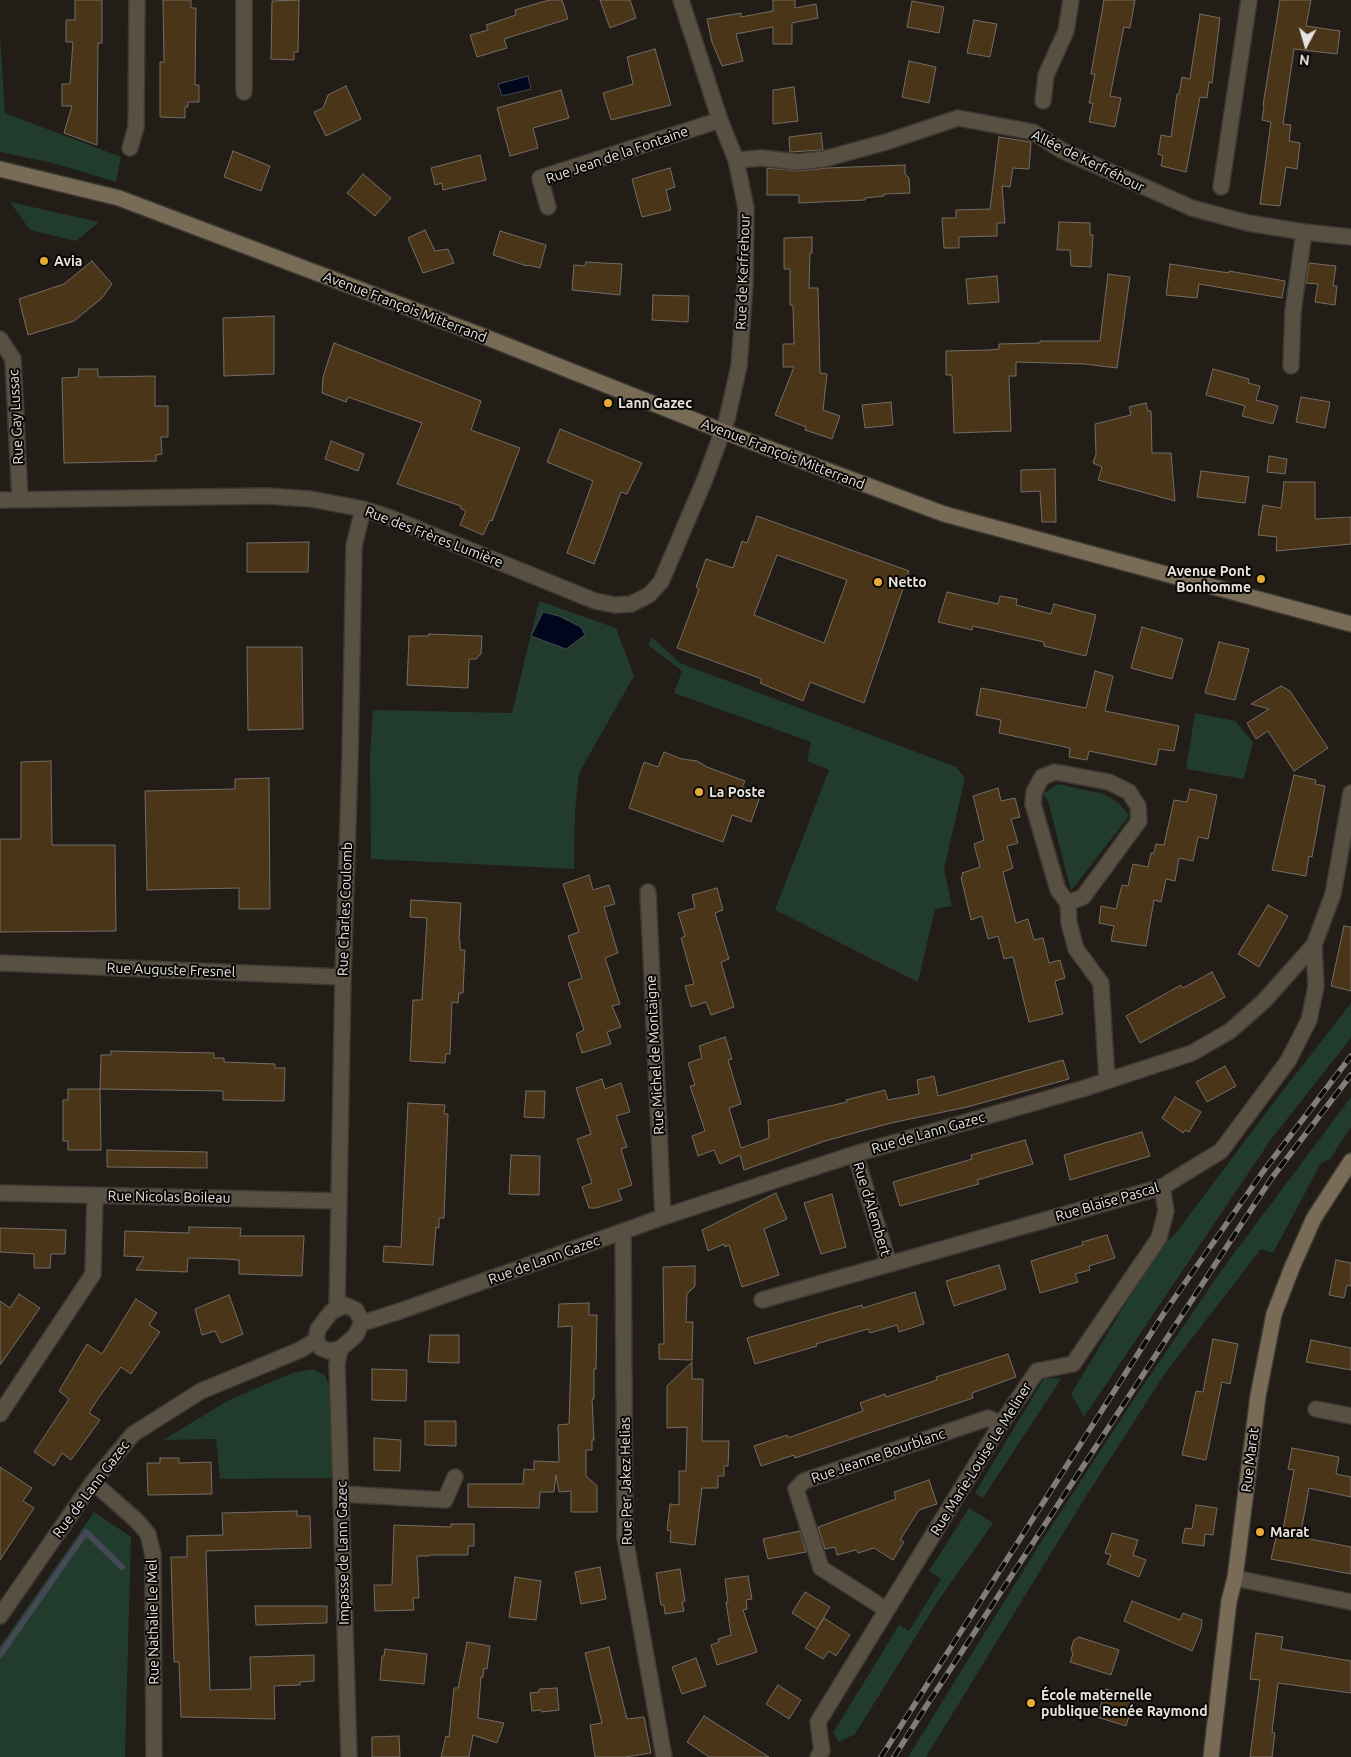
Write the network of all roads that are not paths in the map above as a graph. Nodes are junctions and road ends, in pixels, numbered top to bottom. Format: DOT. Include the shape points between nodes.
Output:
graph roads {
  1 [pos="138,0"];
  2 [pos="244,0"];
  3 [pos="681,0"];
  4 [pos="1071,0"];
  5 [pos="1249,0"];
  6 [pos="244,92"];
  7 [pos="1043,101"];
  8 [pos="720,120"];
  9 [pos="130,148"];
  10 [pos="736,160"];
  11 [pos="0,169"];
  12 [pos="1221,188"];
  13 [pos="548,207"];
  14 [pos="1304,232"];
  15 [pos="1351,237"];
  16 [pos="0,339"];
  17 [pos="1290,366"];
  18 [pos="722,431"];
  19 [pos="0,500"];
  20 [pos="20,500"];
  21 [pos="363,509"];
  22 [pos="1351,624"];
  23 [pos="1351,793"];
  24 [pos="648,892"];
  25 [pos="1068,903"];
  26 [pos="1314,945"];
  27 [pos="0,963"];
  28 [pos="343,977"];
  29 [pos="1107,1081"];
  30 [pos="855,1154"];
  31 [pos="1351,1161"];
  32 [pos="1351,1168"];
  33 [pos="1340,1179"];
  34 [pos="1162,1186"];
  35 [pos="0,1193"];
  36 [pos="95,1196"];
  37 [pos="338,1201"];
  38 [pos="663,1217"];
  39 [pos="623,1231"];
  40 [pos="889,1264"];
  41 [pos="762,1300"];
  42 [pos="338,1309"];
  43 [pos="362,1322"];
  44 [pos="316,1340"];
  45 [pos="340,1349"];
  46 [pos="1316,1409"];
  47 [pos="0,1414"];
  48 [pos="1351,1416"];
  49 [pos="1001,1424"];
  50 [pos="455,1476"];
  51 [pos="93,1482"];
  52 [pos="342,1494"];
  53 [pos="1235,1578"];
  54 [pos="1351,1602"];
  55 [pos="887,1610"];
  56 [pos="0,1616"];
  57 [pos="154,1757"];
  58 [pos="349,1757"];
  59 [pos="664,1757"];
  60 [pos="818,1757"];
  61 [pos="1211,1757"];
  1 -- 9 [label="street" via="136,127"];
  2 -- 6 [label="street"];
  3 -- 8 [label="street, Rue de Kerfrehour"];
  4 -- 7 [label="street" via="1066,31 1046,75"];
  5 -- 12 [label="street"];
  8 -- 10 [label="street, Rue de Kerfrehour"];
  8 -- 13 [label="street, Rue Jean de la Fontaine" via="540,178"];
  10 -- 14 [label="street, Allée de Kerfréhour" via="762,158 797,162 824,159 958,118 1032,132 1061,150 1192,208 1248,223"];
  10 -- 18 [label="street, Rue de Kerfrehour" via="746,208 745,284 739,366"];
  11 -- 18 [label="main road, Avenue François Mitterrand" via="118,198 488,338"];
  14 -- 15 [label="street, Allée de Kerfréhour"];
  14 -- 17 [label="street" via="1293,311"];
  16 -- 20 [label="street, Rue Gay Lussac" via="14,359"];
  18 -- 21 [label="street, Rue des Frères Lumière" via="661,582 649,595 631,604 595,601"];
  18 -- 22 [label="main road, Avenue François Mitterrand" via="944,514"];
  19 -- 20 [label="street, Rue des Frères Lumière"];
  20 -- 21 [label="street, Rue des Frères Lumière" via="266,496 311,499"];
  21 -- 28 [label="street, Rue Charles Coulomb" via="354,546"];
  23 -- 26 [label="street, Rue de Lann Gazec" via="1333,894"];
  24 -- 38 [label="street, Rue Michel de Montaigne"];
  25 -- 25 [label="street" via="1058,890 1033,804 1034,792 1042,778 1055,772 1109,782 1129,792 1138,806 1139,821 1083,897"];
  25 -- 29 [label="street" via="1076,950 1102,983"];
  26 -- 29 [label="street, Rue de Lann Gazec" via="1264,1001 1230,1032 1192,1052"];
  26 -- 34 [label="street, Rue Blaise Pascal" via="1316,986 1309,1020 1288,1061 1221,1151"];
  27 -- 28 [label="street, Rue Auguste Fresnel"];
  28 -- 37 [label="street, Rue Charles Coulomb"];
  29 -- 30 [label="street, Rue de Lann Gazec"];
  30 -- 38 [label="street, Rue de Lann Gazec"];
  30 -- 40 [label="street, Rue d'Alembert"];
  31 -- 33 [label="main road, Rue Marat"];
  32 -- 33 [label="main road, Rue Marat"];
  33 -- 53 [label="main road, Rue Marat" via="1314,1218 1274,1314 1258,1396"];
  34 -- 40 [label="street, Rue Blaise Pascal"];
  34 -- 49 [label="street, Rue Marie-Louise Le Meliner" via="1166,1211 1159,1238 1073,1364 1037,1371"];
  35 -- 36 [label="street, Rue Nicolas Boileau"];
  36 -- 37 [label="street, Rue Nicolas Boileau"];
  36 -- 47 [label="street" via="93,1274"];
  37 -- 42 [label="street, Rue Charles Coulomb"];
  38 -- 39 [label="street, Rue de Lann Gazec"];
  39 -- 43 [label="street, Rue de Lann Gazec"];
  39 -- 59 [label="street, Rue Per Jakez Helias" via="625,1538"];
  40 -- 41 [label="street, Rue Blaise Pascal"];
  42 -- 43 [label="street" via="346,1306 356,1310"];
  42 -- 44 [label="street" via="331,1312 318,1329"];
  43 -- 45 [label="street" via="356,1335"];
  44 -- 45 [label="street" via="321,1348 329,1351"];
  44 -- 51 [label="street, Rue de Lann Gazec" via="300,1350 201,1392 133,1434"];
  45 -- 52 [label="street, Impasse de Lann Gazec" via="337,1364"];
  46 -- 48 [label="street"];
  49 -- 55 [label="street, Rue Marie-Louise Le Meliner"];
  49 -- 55 [label="street, Rue Jeanne Bourblanc" via="988,1418 804,1481 796,1489 821,1568"];
  50 -- 52 [label="street" via="445,1500"];
  51 -- 56 [label="street, Rue de Lann Gazec"];
  51 -- 57 [label="street, Rue Nathalie Le Mel" via="148,1534 153,1555"];
  52 -- 58 [label="street, Impasse de Lann Gazec"];
  53 -- 54 [label="street"];
  53 -- 61 [label="main road, Rue Marat" via="1229,1601"];
  55 -- 60 [label="street, Rue Marie-Louise Le Meliner" via="818,1722 822,1751"];
}
